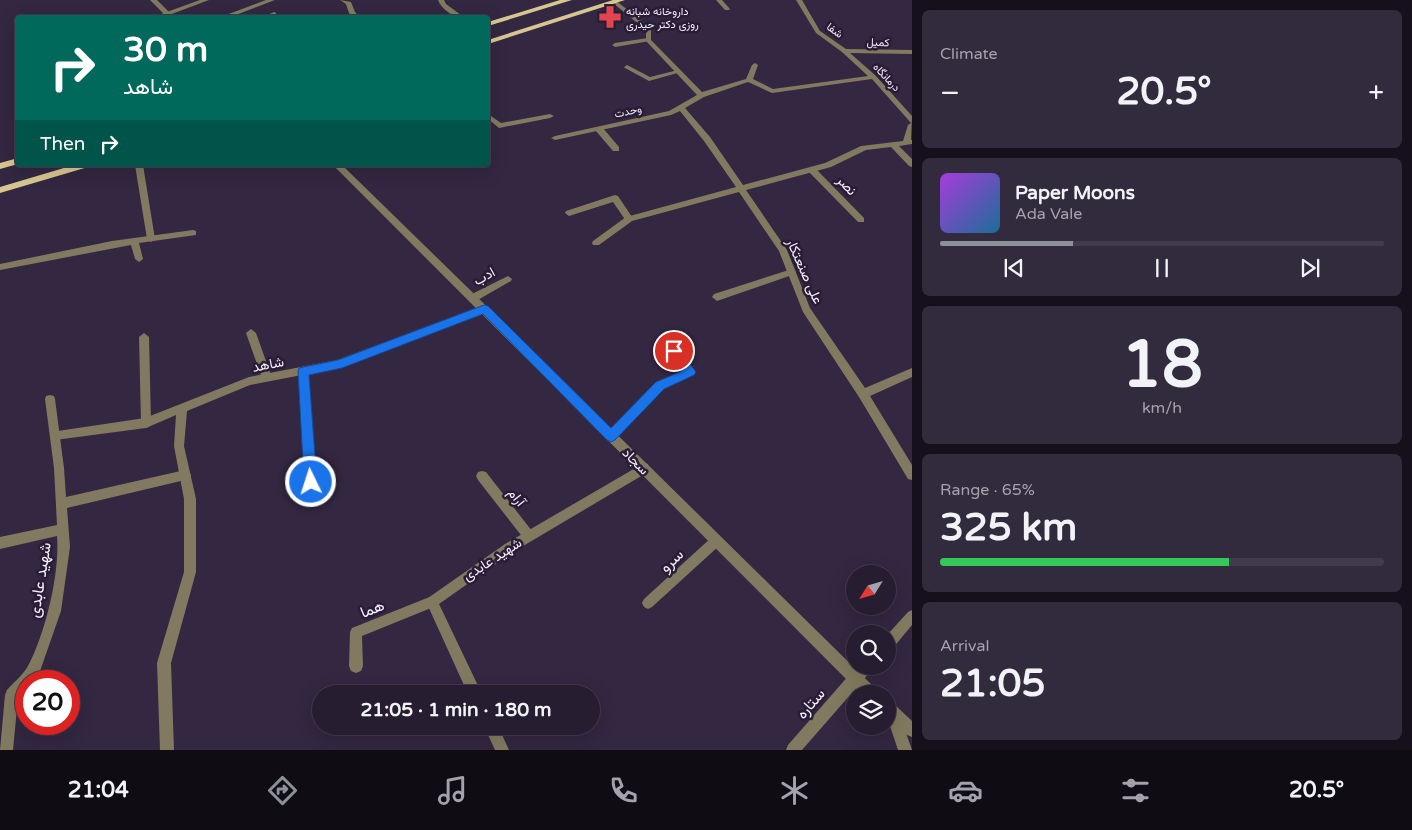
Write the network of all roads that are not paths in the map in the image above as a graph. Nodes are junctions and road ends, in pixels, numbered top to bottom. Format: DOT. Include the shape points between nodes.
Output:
graph roads {
  1 [pos="153,0"];
  2 [pos="206,0"];
  3 [pos="272,0"];
  4 [pos="343,0"];
  5 [pos="441,0"];
  6 [pos="568,0"];
  7 [pos="720,0"];
  8 [pos="799,0"];
  9 [pos="618,1"];
  10 [pos="727,9"];
  11 [pos="169,15"];
  12 [pos="230,15"];
  13 [pos="354,15"];
  14 [pos="457,15"];
  15 [pos="490,23"];
  16 [pos="648,40"];
  17 [pos="490,41"];
  18 [pos="615,44"];
  19 [pos="844,50"];
  20 [pos="912,52"];
  21 [pos="755,65"];
  22 [pos="627,67"];
  23 [pos="678,72"];
  24 [pos="874,77"];
  25 [pos="749,80"];
  26 [pos="701,94"];
  27 [pos="681,107"];
  28 [pos="550,116"];
  29 [pos="490,118"];
  30 [pos="912,121"];
  31 [pos="912,126"];
  32 [pos="599,129"];
  33 [pos="555,138"];
  34 [pos="909,142"];
  35 [pos="892,144"];
  36 [pos="616,149"];
  37 [pos="15,162"];
  38 [pos="912,164"];
  39 [pos="0,166"];
  40 [pos="78,167"];
  41 [pos="139,167"];
  42 [pos="339,167"];
  43 [pos="812,170"];
  44 [pos="0,190"];
  45 [pos="742,190"];
  46 [pos="569,213"];
  47 [pos="629,219"];
  48 [pos="861,220"];
  49 [pos="193,233"];
  50 [pos="151,239"];
  51 [pos="134,241"];
  52 [pos="596,243"];
  53 [pos="140,259"];
  54 [pos="0,267"];
  55 [pos="792,272"];
  56 [pos="508,278"];
  57 [pos="717,297"];
  58 [pos="473,298"];
  59 [pos="484,309"];
  60 [pos="251,332"];
  61 [pos="144,337"];
  62 [pos="665,340"];
  63 [pos="303,371"];
  64 [pos="912,372"];
  65 [pos="267,378"];
  66 [pos="863,394"];
  67 [pos="50,399"];
  68 [pos="182,408"];
  69 [pos="146,423"];
  70 [pos="55,435"];
  71 [pos="611,436"];
  72 [pos="644,468"];
  73 [pos="185,475"];
  74 [pos="912,475"];
  75 [pos="482,476"];
  76 [pos="312,501"];
  77 [pos="61,504"];
  78 [pos="63,529"];
  79 [pos="528,535"];
  80 [pos="716,541"];
  81 [pos="0,543"];
  82 [pos="432,602"];
  83 [pos="648,604"];
  84 [pos="912,616"];
  85 [pos="896,634"];
  86 [pos="356,666"];
  87 [pos="858,675"];
  88 [pos="854,679"];
  89 [pos="471,685"];
  90 [pos="861,685"];
  91 [pos="896,715"];
  92 [pos="896,726"];
  93 [pos="912,730"];
  94 [pos="495,735"];
  95 [pos="6,750"];
  96 [pos="167,750"];
  97 [pos="502,750"];
  98 [pos="793,750"];
  99 [pos="905,750"];
  1 -- 11 [label="street"];
  2 -- 11 [label="street"];
  3 -- 12 [label="street"];
  4 -- 13 [label="street" via="349,3"];
  5 -- 14 [label="street" via="442,5"];
  6 -- 15 [label="main road"];
  7 -- 10 [label="street"];
  8 -- 19 [label="street, شفا" via="818,32"];
  9 -- 16 [label="street" via="649,29"];
  9 -- 17 [label="main road"];
  16 -- 18 [label="street"];
  16 -- 23 [label="street"];
  19 -- 20 [label="street, کمیل"];
  19 -- 24 [label="street, درمانگاه"];
  21 -- 25 [label="street"];
  22 -- 23 [label="street" via="649,79"];
  23 -- 26 [label="street"];
  24 -- 25 [label="street" via="772,91"];
  24 -- 30 [label="street, درمانگاه"];
  25 -- 26 [label="street"];
  26 -- 27 [label="street, وحدت"];
  27 -- 32 [label="street, وحدت" via="671,113"];
  27 -- 45 [label="street, علی صنعتکار"];
  28 -- 29 [label="street" via="499,126"];
  31 -- 34 [label="street"];
  32 -- 33 [label="street, وحدت"];
  32 -- 36 [label="street"];
  34 -- 35 [label="street"];
  35 -- 38 [label="street"];
  35 -- 43 [label="street" via="864,148"];
  37 -- 39 [label="main road"];
  40 -- 44 [label="main road"];
  41 -- 50 [label="street"];
  42 -- 58 [label="street, سجاد"];
  43 -- 45 [label="street"];
  43 -- 48 [label="street, نصر"];
  45 -- 47 [label="street"];
  45 -- 55 [label="street, علی صنعتکار" via="783,250"];
  46 -- 47 [label="street" via="615,198"];
  47 -- 52 [label="street"];
  49 -- 50 [label="street"];
  50 -- 51 [label="street"];
  51 -- 53 [label="street"];
  51 -- 54 [label="street"];
  55 -- 57 [label="street"];
  55 -- 66 [label="street, علی صنعتکار" via="806,309"];
  56 -- 58 [label="street, ادب"];
  58 -- 59 [label="street, سجاد"];
  59 -- 63 [label="street, شاهد" via="338,364"];
  59 -- 71 [label="street, سجاد"];
  60 -- 65 [label="street"];
  61 -- 69 [label="street"];
  62 -- 71 [label="street" via="690,372 660,386"];
  63 -- 65 [label="street, شاهد"];
  63 -- 76 [label="street"];
  64 -- 66 [label="street"];
  65 -- 68 [label="street, شاهد" via="249,381"];
  66 -- 74 [label="street, علی صنعتکار"];
  67 -- 70 [label="street, شهید عابدی"];
  68 -- 69 [label="street, شاهد"];
  68 -- 73 [label="street" via="179,446"];
  69 -- 70 [label="street, شاهد"];
  70 -- 77 [label="street, شهید عابدی"];
  71 -- 72 [label="street, سجاد"];
  72 -- 79 [label="street, شهید عابدی"];
  72 -- 80 [label="street, سجاد"];
  73 -- 77 [label="street"];
  73 -- 96 [label="street" via="190,499 190,572 164,663"];
  75 -- 79 [label="street, آرام"];
  77 -- 78 [label="street, شهید عابدی"];
  78 -- 81 [label="street"];
  78 -- 95 [label="street, شهید عابدی" via="64,547 55,611 34,669 12,695"];
  79 -- 82 [label="street, شهید عابدی"];
  80 -- 83 [label="street, سرو"];
  80 -- 88 [label="street, سجاد"];
  82 -- 86 [label="street, هما" via="356,632"];
  82 -- 89 [label="street"];
  84 -- 85 [label="street"];
  87 -- 88 [label="street, ستاره"];
  88 -- 90 [label="street, سجاد"];
  88 -- 98 [label="street, ستاره"];
  91 -- 93 [label="street"];
  92 -- 99 [label="street"];
  94 -- 97 [label="street"];
}
